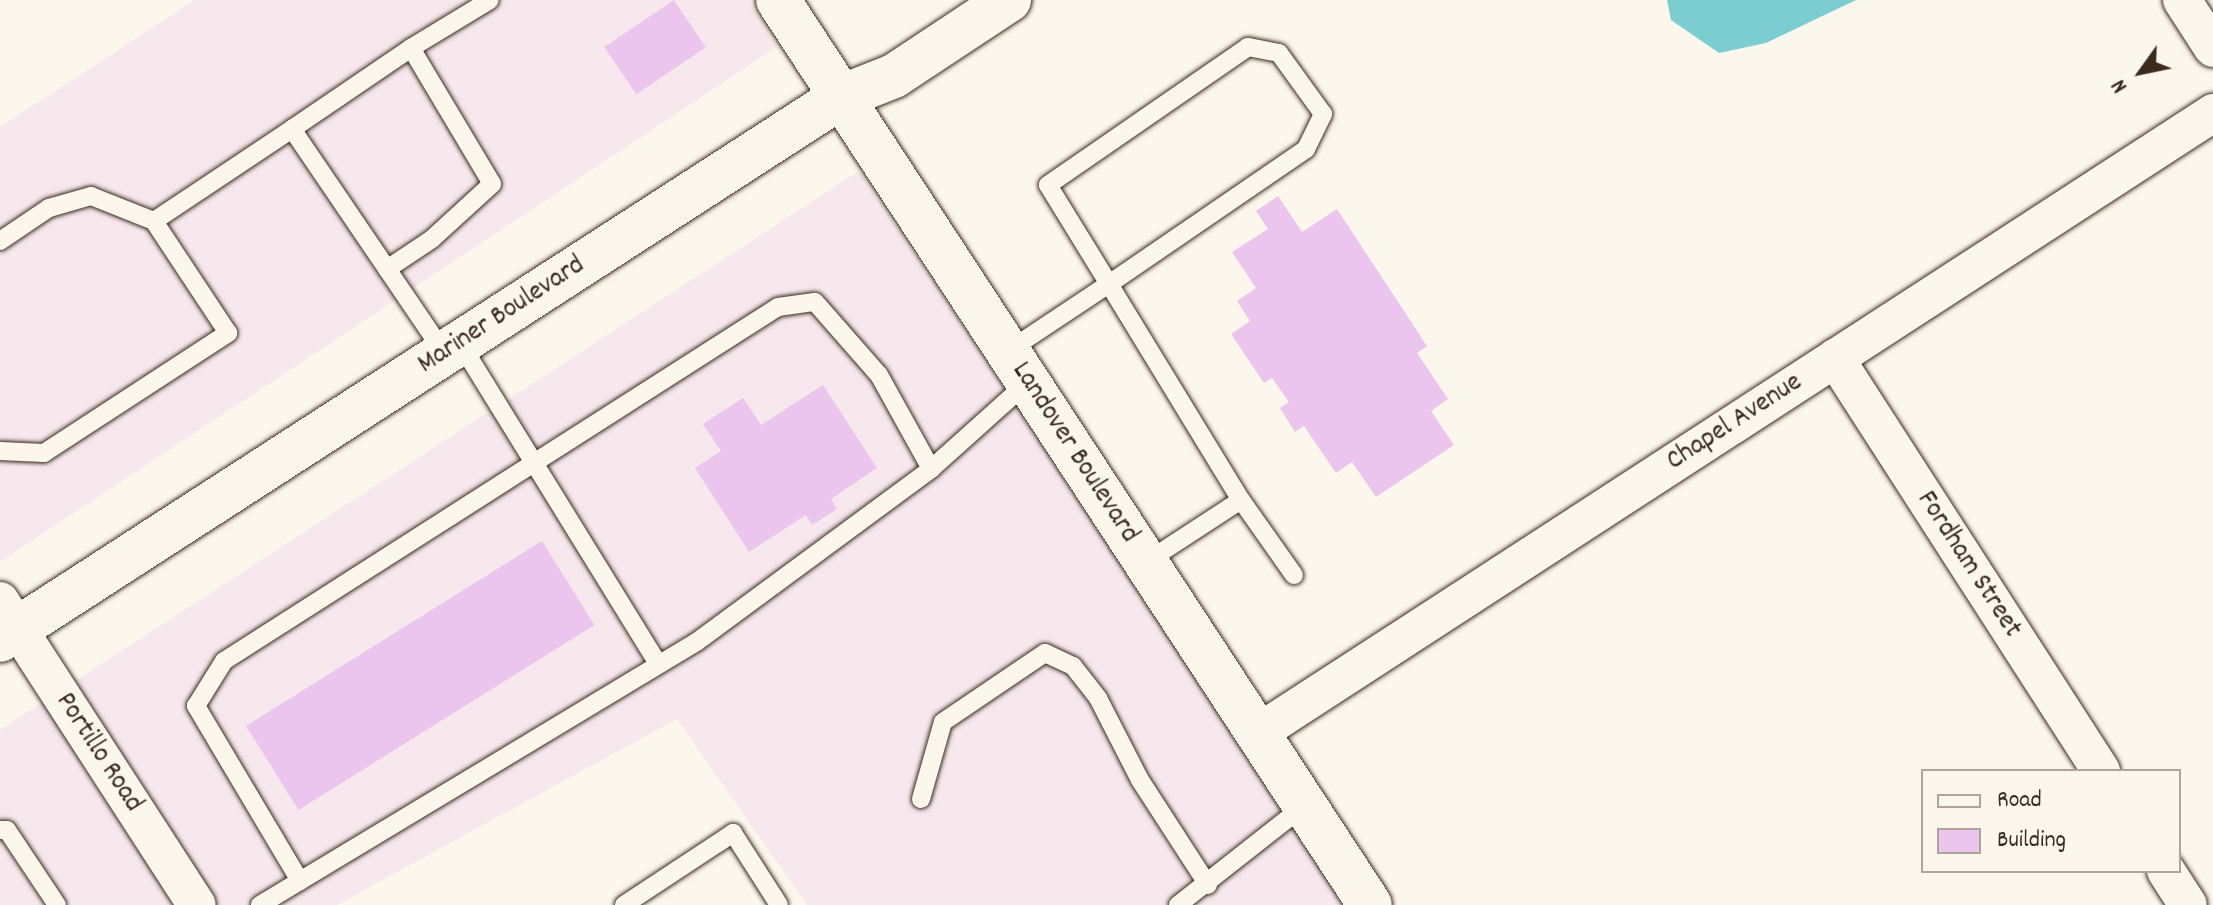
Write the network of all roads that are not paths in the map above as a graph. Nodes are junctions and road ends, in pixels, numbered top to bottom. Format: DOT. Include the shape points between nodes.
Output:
graph roads {
  1 [pos="490,0"];
  2 [pos="778,0"];
  3 [pos="1009,0"];
  4 [pos="2182,0"];
  5 [pos="411,48"];
  6 [pos="2213,48"];
  7 [pos="841,97"];
  8 [pos="2213,113"];
  9 [pos="292,129"];
  10 [pos="154,221"];
  11 [pos="0,241"];
  12 [pos="387,269"];
  13 [pos="1109,284"];
  14 [pos="452,348"];
  15 [pos="1835,358"];
  16 [pos="1017,367"];
  17 [pos="0,451"];
  18 [pos="537,464"];
  19 [pos="931,469"];
  20 [pos="1241,500"];
  21 [pos="1146,563"];
  22 [pos="1294,575"];
  23 [pos="6,623"];
  24 [pos="658,664"];
  25 [pos="1258,733"];
  26 [pos="2100,769"];
  27 [pos="921,799"];
  28 [pos="1305,805"];
  29 [pos="0,830"];
  30 [pos="2167,873"];
  31 [pos="300,881"];
  32 [pos="1208,885"];
  33 [pos="57,905"];
  34 [pos="197,905"];
  35 [pos="260,905"];
  36 [pos="624,905"];
  37 [pos="779,905"];
  38 [pos="1178,905"];
  39 [pos="1370,905"];
  40 [pos="2188,905"];
  1 -- 5 [label="lane"];
  2 -- 7 [label="main road, Landover Boulevard"];
  3 -- 7 [label="main road, Mariner Boulevard" via="894,76"];
  4 -- 6 [label="street"];
  5 -- 9 [label="lane"];
  5 -- 12 [label="lane" via="492,184 432,239"];
  7 -- 14 [label="main road, Mariner Boulevard"];
  7 -- 16 [label="main road, Landover Boulevard"];
  8 -- 15 [label="street, Chapel Avenue"];
  9 -- 10 [label="lane"];
  9 -- 12 [label="lane"];
  10 -- 11 [label="lane" via="91,196 49,208"];
  10 -- 17 [label="lane" via="228,333 44,453"];
  12 -- 14 [label="lane"];
  13 -- 13 [label="lane" via="1048,185 1248,47 1279,53 1323,114 1306,149"];
  13 -- 16 [label="lane"];
  13 -- 20 [label="lane"];
  14 -- 18 [label="lane"];
  14 -- 23 [label="main road, Mariner Boulevard"];
  15 -- 25 [label="street, Chapel Avenue"];
  15 -- 26 [label="street, Fordham Street"];
  16 -- 19 [label="lane"];
  16 -- 21 [label="main road, Landover Boulevard"];
  18 -- 19 [label="lane" via="778,307 815,302 879,375"];
  18 -- 24 [label="lane"];
  18 -- 31 [label="lane" via="224,661 196,706"];
  19 -- 24 [label="lane"];
  20 -- 21 [label="lane"];
  20 -- 22 [label="lane"];
  21 -- 25 [label="main road, Landover Boulevard"];
  23 -- 34 [label="street, Portillo Road"];
  24 -- 31 [label="lane"];
  25 -- 28 [label="main road, Landover Boulevard"];
  27 -- 32 [label="lane" via="943,722 1045,653 1073,666 1098,698 1140,780"];
  28 -- 32 [label="lane"];
  28 -- 39 [label="main road, Landover Boulevard"];
  29 -- 33 [label="lane" via="7,830"];
  30 -- 40 [label="street"];
  31 -- 35 [label="lane"];
  32 -- 38 [label="lane"];
  36 -- 37 [label="lane" via="733,833"];
}
